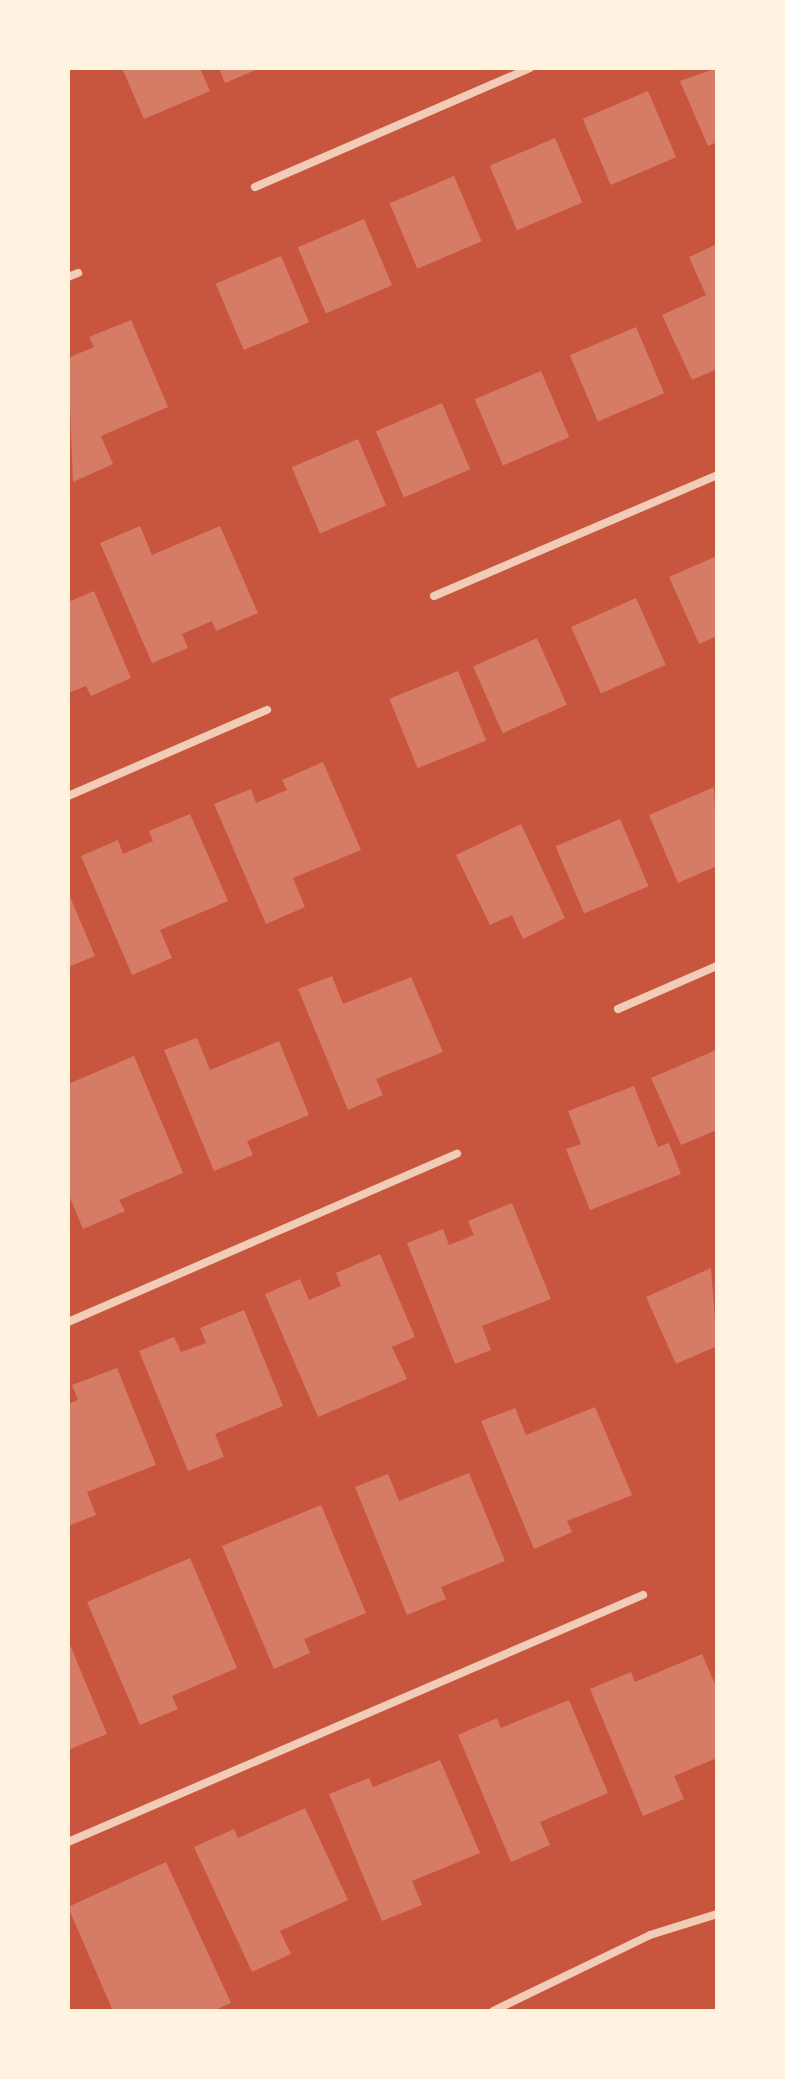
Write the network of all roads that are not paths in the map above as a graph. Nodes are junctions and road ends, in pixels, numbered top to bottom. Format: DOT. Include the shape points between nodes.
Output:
graph roads {
  1 [pos="530,68"];
  2 [pos="255,187"];
  3 [pos="78,273"];
  4 [pos="68,277"];
  5 [pos="717,475"];
  6 [pos="434,596"];
  7 [pos="267,710"];
  8 [pos="68,796"];
  9 [pos="717,966"];
  10 [pos="618,1009"];
  11 [pos="457,1154"];
  12 [pos="68,1322"];
  13 [pos="643,1595"];
  14 [pos="68,1842"];
  15 [pos="717,1914"];
  16 [pos="493,2011"];
  1 -- 2 [label="street"];
  3 -- 4 [label="street"];
  5 -- 6 [label="street"];
  7 -- 8 [label="street"];
  9 -- 10 [label="street"];
  11 -- 12 [label="street"];
  13 -- 14 [label="street"];
  15 -- 16 [label="street" via="650,1935"];
}
